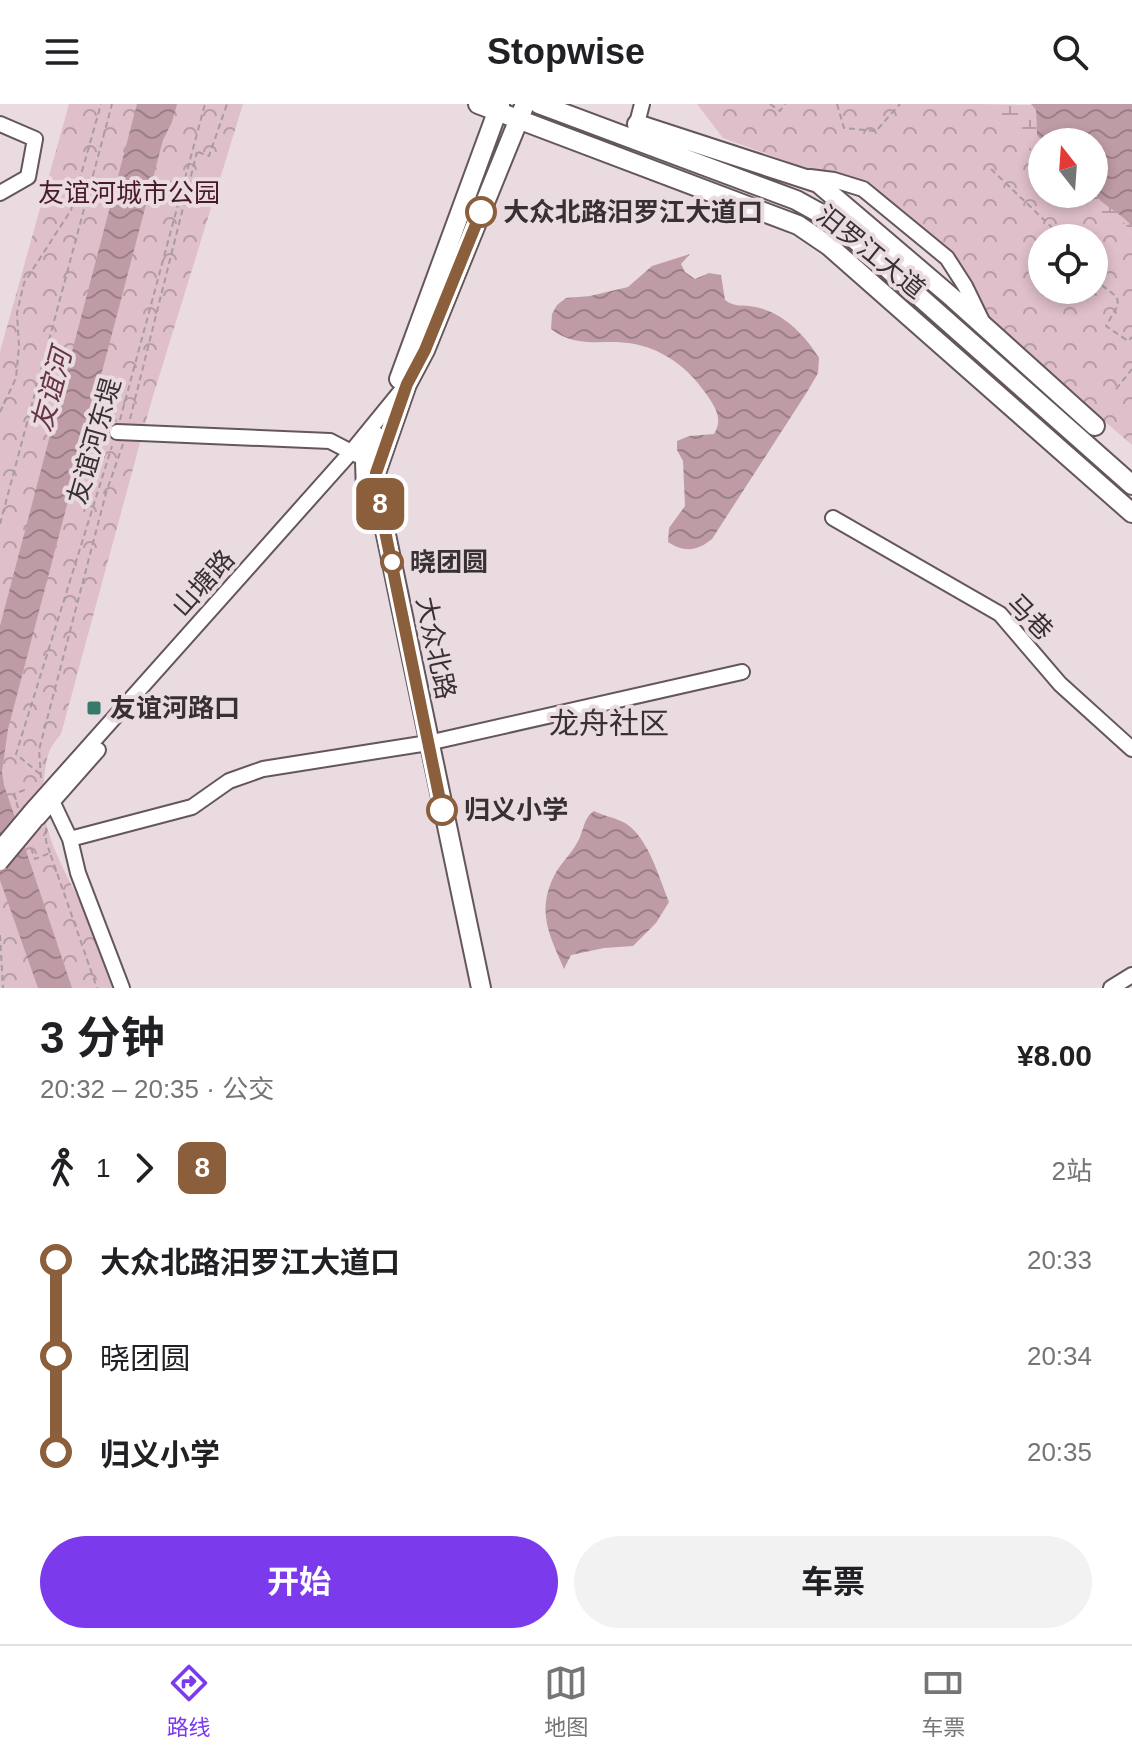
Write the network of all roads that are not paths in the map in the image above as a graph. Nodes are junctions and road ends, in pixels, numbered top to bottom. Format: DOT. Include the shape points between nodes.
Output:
graph roads {
  1 [pos="478,104"];
  2 [pos="539,104"];
  3 [pos="642,104"];
  4 [pos="498,108"];
  5 [pos="522,112"];
  6 [pos="0,124"];
  7 [pos="634,131"];
  8 [pos="800,175"];
  9 [pos="0,193"];
  10 [pos="985,328"];
  11 [pos="393,407"];
  12 [pos="1095,426"];
  13 [pos="122,432"];
  14 [pos="358,456"];
  15 [pos="1132,485"];
  16 [pos="376,487"];
  17 [pos="1132,513"];
  18 [pos="833,518"];
  19 [pos="742,672"];
  20 [pos="423,744"];
  21 [pos="1132,749"];
  22 [pos="38,809"];
  23 [pos="70,839"];
  24 [pos="0,848"];
  25 [pos="0,863"];
  26 [pos="1132,975"];
  27 [pos="122,988"];
  28 [pos="471,988"];
  29 [pos="481,988"];
  30 [pos="1111,988"];
  1 -- 4 [label="main road, 汨罗江大道"];
  2 -- 7 [label="main road, 汨罗江大道"];
  3 -- 7 [label="street"];
  4 -- 5 [label="main road, 汨罗江大道"];
  4 -- 11 [label="main road, 大众北路"];
  5 -- 11 [label="main road, 大众北路" via="425,350"];
  5 -- 17 [label="main road, 汨罗江大道" via="798,225 829,246"];
  6 -- 9 [label="street" via="35,139 28,177"];
  7 -- 8 [label="main road"];
  7 -- 15 [label="main road, 汨罗江大道" via="834,221"];
  8 -- 10 [label="main road" via="831,192"];
  8 -- 10 [label="street" via="849,183 872,195 947,258"];
  10 -- 12 [label="main road"];
  11 -- 14 [label="street, 山塘路"];
  11 -- 14 [label="main road, 大众北路"];
  11 -- 16 [label="main road, 大众北路"];
  13 -- 14 [label="street" via="330,441"];
  14 -- 16 [label="street"];
  14 -- 20 [label="main road, 大众北路"];
  14 -- 22 [label="street, 山塘路"];
  16 -- 20 [label="main road, 大众北路"];
  18 -- 21 [label="street, 马巷" via="1000,614 1060,684"];
  19 -- 20 [label="street"];
  20 -- 23 [label="street" via="263,769 229,781 192,807"];
  20 -- 28 [label="main road, 大众北路"];
  20 -- 29 [label="main road, 大众北路"];
  22 -- 23 [label="street"];
  22 -- 24 [label="street, bridge"];
  22 -- 25 [label="street, bridge"];
  23 -- 27 [label="street"];
  26 -- 30 [label="street"];
}
